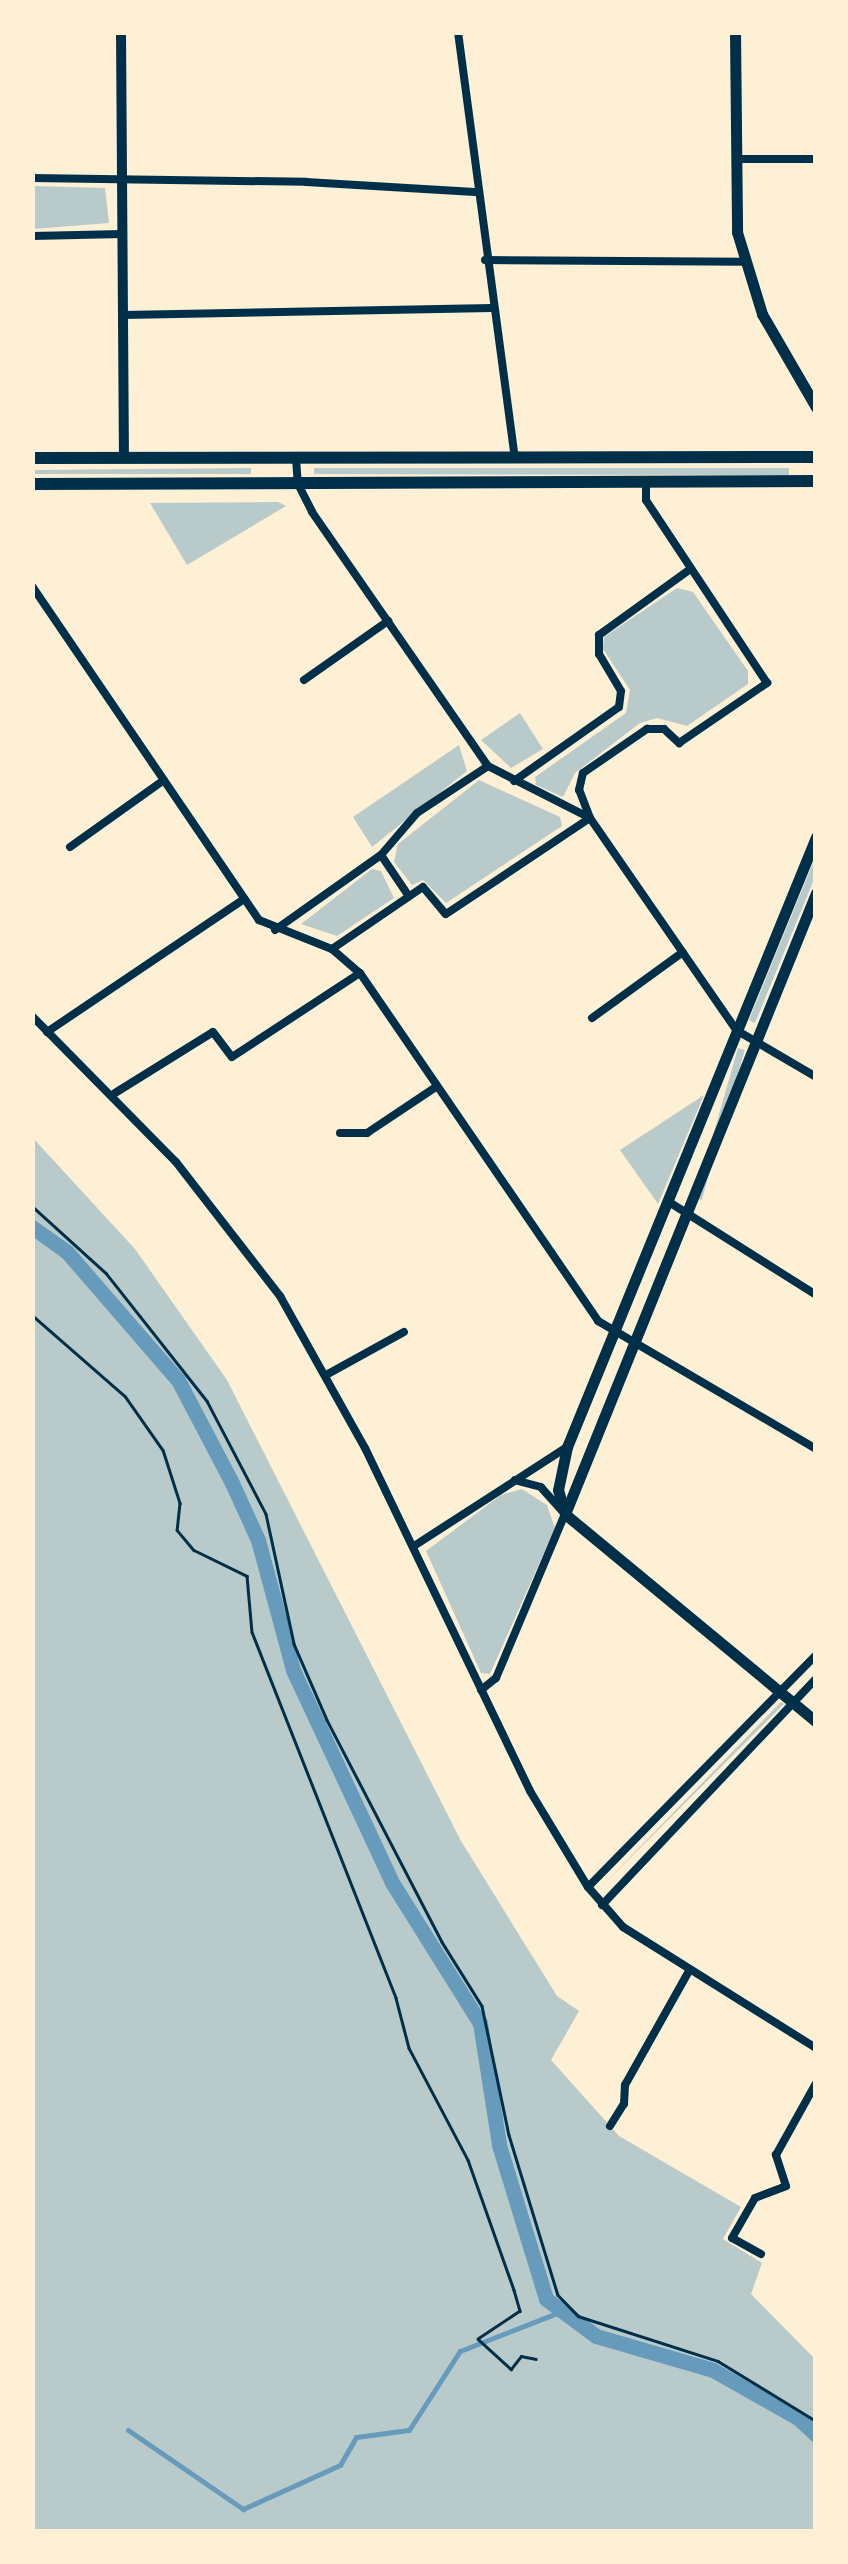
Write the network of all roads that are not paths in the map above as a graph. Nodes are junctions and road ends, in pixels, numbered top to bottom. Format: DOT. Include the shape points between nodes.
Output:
graph roads {
  1 [pos="121,32"];
  2 [pos="458,32"];
  3 [pos="735,32"];
  4 [pos="816,158"];
  5 [pos="736,159"];
  6 [pos="122,177"];
  7 [pos="32,178"];
  8 [pos="475,192"];
  9 [pos="123,234"];
  10 [pos="32,236"];
  11 [pos="485,260"];
  12 [pos="744,262"];
  13 [pos="492,308"];
  14 [pos="124,315"];
  15 [pos="816,407"];
  16 [pos="124,456"];
  17 [pos="816,457"];
  18 [pos="32,458"];
  19 [pos="296,458"];
  20 [pos="515,458"];
  21 [pos="816,482"];
  22 [pos="646,483"];
  23 [pos="32,484"];
  24 [pos="298,484"];
  25 [pos="689,570"];
  26 [pos="32,586"];
  27 [pos="388,620"];
  28 [pos="304,680"];
  29 [pos="488,766"];
  30 [pos="164,780"];
  31 [pos="514,781"];
  32 [pos="590,818"];
  33 [pos="816,838"];
  34 [pos="70,847"];
  35 [pos="382,855"];
  36 [pos="816,893"];
  37 [pos="408,895"];
  38 [pos="244,899"];
  39 [pos="275,930"];
  40 [pos="332,949"];
  41 [pos="683,952"];
  42 [pos="360,973"];
  43 [pos="32,1016"];
  44 [pos="592,1018"];
  45 [pos="736,1030"];
  46 [pos="47,1032"];
  47 [pos="755,1041"];
  48 [pos="816,1077"];
  49 [pos="436,1087"];
  50 [pos="115,1093"];
  51 [pos="340,1133"];
  52 [pos="668,1202"];
  53 [pos="686,1215"];
  54 [pos="816,1294"];
  55 [pos="404,1332"];
  56 [pos="615,1336"];
  57 [pos="632,1345"];
  58 [pos="326,1374"];
  59 [pos="566,1447"];
  60 [pos="816,1449"];
  61 [pos="515,1480"];
  62 [pos="565,1514"];
  63 [pos="414,1546"];
  64 [pos="816,1655"];
  65 [pos="816,1679"];
  66 [pos="482,1690"];
  67 [pos="781,1692"];
  68 [pos="793,1704"];
  69 [pos="816,1722"];
  70 [pos="588,1887"];
  71 [pos="602,1905"];
  72 [pos="690,1971"];
  73 [pos="816,2048"];
  74 [pos="816,2082"];
  75 [pos="610,2126"];
  76 [pos="761,2254"];
  1 -- 6 [label="street"];
  2 -- 8 [label="street"];
  3 -- 5 [label="main road"];
  4 -- 5 [label="street"];
  5 -- 12 [label="main road"];
  6 -- 7 [label="street"];
  6 -- 8 [label="street"];
  6 -- 9 [label="street"];
  8 -- 11 [label="street"];
  9 -- 10 [label="street"];
  9 -- 14 [label="street"];
  11 -- 12 [label="street"];
  11 -- 13 [label="street"];
  12 -- 15 [label="main road" via="762,314"];
  13 -- 14 [label="street"];
  13 -- 20 [label="street"];
  14 -- 16 [label="street"];
  16 -- 18 [label="main road"];
  16 -- 19 [label="main road"];
  17 -- 20 [label="main road"];
  19 -- 20 [label="main road"];
  19 -- 24 [label="street"];
  21 -- 22 [label="main road"];
  22 -- 24 [label="main road"];
  22 -- 25 [label="street" via="646,500"];
  23 -- 24 [label="main road"];
  24 -- 27 [label="street"];
  25 -- 31 [label="street" via="599,635 599,654 621,691 614,712"];
  25 -- 32 [label="street" via="767,683 679,743 664,729 647,729 583,773 578,790"];
  26 -- 30 [label="street"];
  27 -- 28 [label="street"];
  27 -- 29 [label="street"];
  29 -- 31 [label="street"];
  29 -- 35 [label="street" via="418,813"];
  30 -- 34 [label="street"];
  30 -- 38 [label="street"];
  31 -- 32 [label="street"];
  32 -- 37 [label="street" via="446,914 423,888"];
  32 -- 41 [label="street"];
  33 -- 45 [label="main road"];
  35 -- 37 [label="street"];
  35 -- 39 [label="street"];
  36 -- 47 [label="main road"];
  37 -- 40 [label="street"];
  38 -- 39 [label="street"];
  38 -- 46 [label="street"];
  39 -- 40 [label="street"];
  40 -- 42 [label="street"];
  41 -- 44 [label="street"];
  41 -- 45 [label="street"];
  42 -- 49 [label="street"];
  42 -- 50 [label="street" via="232,1057 214,1032"];
  43 -- 46 [label="street"];
  45 -- 47 [label="street"];
  45 -- 52 [label="main road"];
  46 -- 50 [label="street"];
  47 -- 48 [label="street"];
  47 -- 53 [label="main road"];
  49 -- 51 [label="street" via="367,1133"];
  49 -- 56 [label="street" via="598,1322"];
  50 -- 58 [label="street" via="212,1203"];
  52 -- 53 [label="street"];
  52 -- 56 [label="main road"];
  53 -- 54 [label="street"];
  53 -- 57 [label="main road"];
  55 -- 58 [label="street"];
  56 -- 57 [label="street"];
  56 -- 59 [label="main road"];
  57 -- 60 [label="street"];
  57 -- 62 [label="main road"];
  58 -- 63 [label="street"];
  59 -- 61 [label="street"];
  59 -- 62 [label="main road" via="558,1490"];
  61 -- 62 [label="street" via="541,1488"];
  61 -- 63 [label="street"];
  62 -- 66 [label="street" via="496,1678"];
  62 -- 67 [label="main road"];
  63 -- 66 [label="street"];
  64 -- 67 [label="street"];
  65 -- 68 [label="street"];
  66 -- 70 [label="street" via="530,1790"];
  67 -- 68 [label="main road"];
  67 -- 70 [label="street"];
  68 -- 69 [label="main road"];
  68 -- 71 [label="street"];
  70 -- 71 [label="street"];
  71 -- 72 [label="street"];
  72 -- 73 [label="street"];
  72 -- 75 [label="street" via="624,2085 624,2104"];
  74 -- 76 [label="street" via="776,2154 786,2186 755,2198 732,2238"];
}
